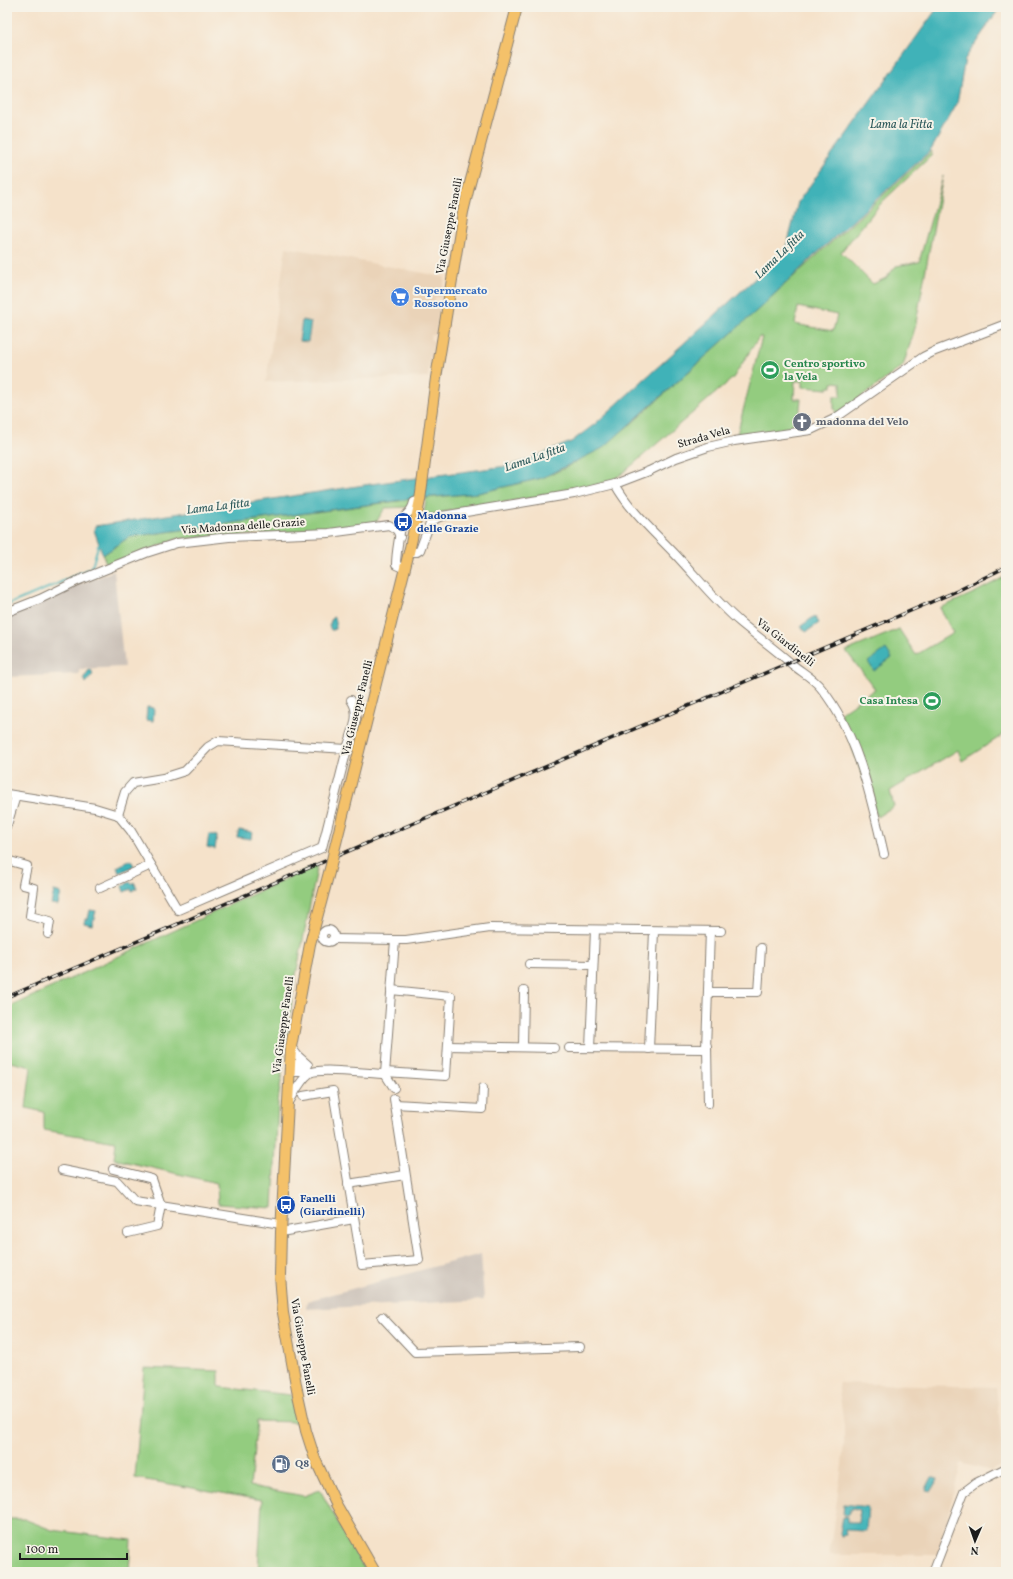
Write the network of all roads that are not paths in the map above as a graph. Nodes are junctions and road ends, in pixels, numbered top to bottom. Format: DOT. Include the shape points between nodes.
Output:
graph roads {
  1 [pos="517,7"];
  2 [pos="1006,325"];
  3 [pos="615,484"];
  4 [pos="420,500"];
  5 [pos="400,538"];
  6 [pos="409,552"];
  7 [pos="405,569"];
  8 [pos="7,612"];
  9 [pos="351,700"];
  10 [pos="347,749"];
  11 [pos="7,794"];
  12 [pos="16,796"];
  13 [pos="118,814"];
  14 [pos="7,825"];
  15 [pos="884,854"];
  16 [pos="7,860"];
  17 [pos="151,865"];
  18 [pos="100,888"];
  19 [pos="595,930"];
  20 [pos="654,931"];
  21 [pos="710,931"];
  22 [pos="721,931"];
  23 [pos="48,934"];
  24 [pos="333,938"];
  25 [pos="395,940"];
  26 [pos="761,948"];
  27 [pos="529,964"];
  28 [pos="593,966"];
  29 [pos="391,990"];
  30 [pos="524,991"];
  31 [pos="708,992"];
  32 [pos="448,1046"];
  33 [pos="291,1047"];
  34 [pos="523,1047"];
  35 [pos="554,1048"];
  36 [pos="569,1048"];
  37 [pos="590,1048"];
  38 [pos="649,1049"];
  39 [pos="706,1050"];
  40 [pos="306,1064"];
  41 [pos="289,1067"];
  42 [pos="321,1070"];
  43 [pos="311,1072"];
  44 [pos="385,1073"];
  45 [pos="394,1088"];
  46 [pos="483,1088"];
  47 [pos="303,1096"];
  48 [pos="708,1104"];
  49 [pos="287,1106"];
  50 [pos="113,1169"];
  51 [pos="62,1170"];
  52 [pos="405,1175"];
  53 [pos="348,1184"];
  54 [pos="161,1205"];
  55 [pos="354,1219"];
  56 [pos="281,1228"];
  57 [pos="128,1233"];
  58 [pos="382,1317"];
  59 [pos="580,1347"];
  60 [pos="1006,1468"];
  61 [pos="375,1572"];
  62 [pos="933,1572"];
  1 -- 4 [label="main road, Via Giuseppe Fanelli" via="463,212 437,371"];
  2 -- 3 [label="street, Strada Vela" via="935,351 834,419 811,430 708,447"];
  3 -- 6 [label="street, Strada Vela" via="574,494 437,518 430,523 420,550"];
  3 -- 15 [label="street, Via Giardinelli" via="646,525 721,605 809,675 822,689 835,708 859,758"];
  4 -- 5 [label="street" via="414,502 405,518"];
  4 -- 6 [label="main road, Via Giuseppe Fanelli"];
  5 -- 7 [label="street" via="396,565"];
  5 -- 8 [label="street, Via Madonna delle Grazie" via="397,530 389,525 329,533 229,537 176,543 77,581"];
  6 -- 7 [label="main road, Via Giuseppe Fanelli"];
  7 -- 33 [label="main road, Via Giuseppe Fanelli, bridge" via="309,951"];
  9 -- 10 [label="street" via="357,713"];
  10 -- 13 [label="street" via="218,740 185,771 133,783 125,792"];
  10 -- 17 [label="street" via="322,848 178,910"];
  11 -- 12 [label="street"];
  12 -- 13 [label="street"];
  12 -- 14 [label="street"];
  13 -- 17 [label="street"];
  16 -- 23 [label="street" via="27,866 23,885 34,888 30,916 50,921"];
  17 -- 18 [label="street"];
  19 -- 20 [label="street"];
  19 -- 25 [label="street" via="488,928"];
  19 -- 28 [label="street"];
  20 -- 21 [label="street"];
  20 -- 38 [label="street"];
  21 -- 22 [label="street"];
  21 -- 31 [label="street"];
  21 -- 39 [label="street"];
  24 -- 25 [label="street"];
  25 -- 29 [label="street"];
  26 -- 31 [label="street" via="758,992"];
  27 -- 28 [label="street"];
  28 -- 37 [label="street"];
  29 -- 32 [label="street" via="452,996"];
  29 -- 44 [label="street"];
  30 -- 34 [label="street"];
  31 -- 39 [label="street"];
  32 -- 34 [label="street"];
  32 -- 44 [label="street" via="446,1076"];
  33 -- 40 [label="street"];
  33 -- 41 [label="main road, Via Giuseppe Fanelli"];
  34 -- 35 [label="street"];
  36 -- 37 [label="street"];
  37 -- 38 [label="street"];
  38 -- 39 [label="street"];
  39 -- 48 [label="street"];
  40 -- 41 [label="street"];
  40 -- 42 [label="street"];
  41 -- 43 [label="street" via="296,1072"];
  41 -- 49 [label="main road, Via Giuseppe Fanelli"];
  42 -- 43 [label="street"];
  42 -- 44 [label="street"];
  43 -- 49 [label="street"];
  44 -- 45 [label="street"];
  46 -- 52 [label="street" via="482,1109 395,1102"];
  47 -- 53 [label="street" via="333,1091"];
  49 -- 56 [label="main road, Via Giuseppe Fanelli"];
  50 -- 54 [label="street" via="152,1179"];
  51 -- 54 [label="street" via="117,1181 135,1201"];
  52 -- 53 [label="street"];
  52 -- 55 [label="street" via="419,1260 362,1265"];
  53 -- 55 [label="street"];
  54 -- 56 [label="street"];
  54 -- 57 [label="street" via="157,1226"];
  55 -- 56 [label="street"];
  56 -- 61 [label="main road, Via Giuseppe Fanelli" via="283,1313 306,1431 315,1459 336,1504"];
  58 -- 59 [label="street" via="416,1352"];
  60 -- 62 [label="street" via="964,1492"];
}
